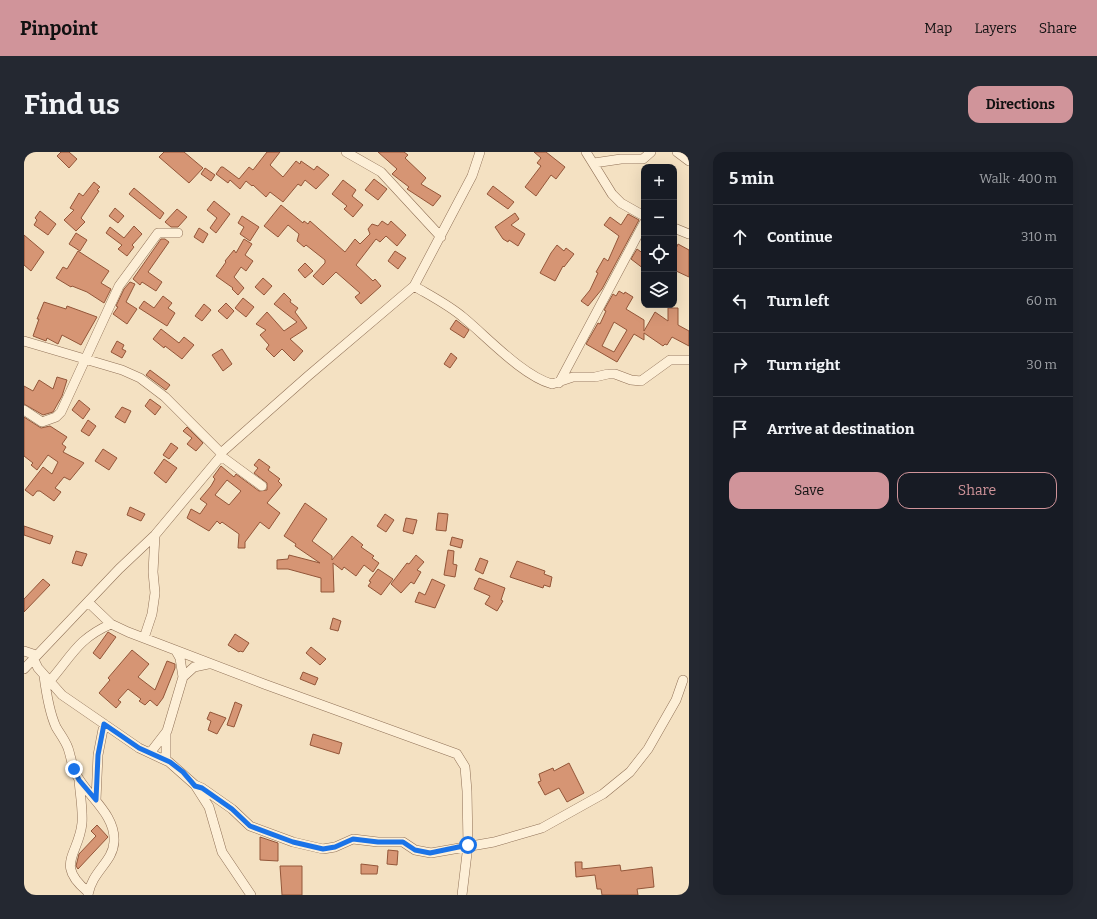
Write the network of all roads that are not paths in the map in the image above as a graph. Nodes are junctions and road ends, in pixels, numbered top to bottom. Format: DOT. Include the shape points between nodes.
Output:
graph roads {
  1 [pos="346,152"];
  2 [pos="480,152"];
  3 [pos="586,152"];
  4 [pos="651,152"];
  5 [pos="677,152"];
  6 [pos="688,157"];
  7 [pos="594,163"];
  8 [pos="641,214"];
  9 [pos="641,229"];
  10 [pos="677,229"];
  11 [pos="178,233"];
  12 [pos="689,234"];
  13 [pos="441,237"];
  14 [pos="414,286"];
  15 [pos="24,341"];
  16 [pos="87,358"];
  17 [pos="689,360"];
  18 [pos="559,383"];
  19 [pos="24,410"];
  20 [pos="221,455"];
  21 [pos="262,486"];
  22 [pos="155,536"];
  23 [pos="88,602"];
  24 [pos="111,624"];
  25 [pos="144,638"];
  26 [pos="24,651"];
  27 [pos="176,651"];
  28 [pos="35,656"];
  29 [pos="208,664"];
  30 [pos="24,669"];
  31 [pos="183,677"];
  32 [pos="46,678"];
  33 [pos="683,680"];
  34 [pos="104,724"];
  35 [pos="166,733"];
  36 [pos="150,753"];
  37 [pos="166,760"];
  38 [pos="79,780"];
  39 [pos="195,786"];
  40 [pos="96,800"];
  41 [pos="468,845"];
  42 [pos="88,893"];
  43 [pos="250,895"];
  44 [pos="462,895"];
  1 -- 13 [label="street" via="381,172"];
  2 -- 13 [label="street" via="472,176"];
  3 -- 7 [label="street"];
  4 -- 7 [label="street" via="643,159"];
  5 -- 6 [label="street"];
  7 -- 8 [label="street" via="612,194 621,203"];
  9 -- 18 [label="street"];
  10 -- 12 [label="street"];
  11 -- 16 [label="street" via="158,233 124,278"];
  13 -- 14 [label="street"];
  14 -- 18 [label="street" via="463,316 534,376 552,384"];
  14 -- 20 [label="street" via="308,376"];
  15 -- 16 [label="street"];
  16 -- 19 [label="street" via="65,405 56,418 42,422"];
  16 -- 20 [label="street" via="140,378 165,397"];
  17 -- 18 [label="street" via="670,360 641,381 608,374 573,377"];
  20 -- 21 [label="street"];
  20 -- 22 [label="street"];
  22 -- 23 [label="street"];
  22 -- 25 [label="street" via="155,594"];
  23 -- 24 [label="street"];
  23 -- 28 [label="street"];
  24 -- 25 [label="street"];
  24 -- 32 [label="street" via="86,638"];
  25 -- 27 [label="street"];
  26 -- 28 [label="street"];
  27 -- 29 [label="street"];
  27 -- 31 [label="street" via="180,658"];
  28 -- 30 [label="street"];
  28 -- 32 [label="street"];
  29 -- 31 [label="street" via="194,667"];
  29 -- 41 [label="street" via="457,754 462,760 466,774"];
  31 -- 35 [label="street"];
  32 -- 34 [label="street" via="62,695"];
  32 -- 38 [label="street" via="47,698 54,720"];
  33 -- 41 [label="street" via="676,700 640,760 630,772 603,794 542,828 494,842"];
  34 -- 36 [label="street"];
  34 -- 40 [label="street" via="98,755"];
  35 -- 36 [label="street"];
  35 -- 37 [label="street"];
  36 -- 37 [label="street"];
  37 -- 39 [label="street" via="183,772"];
  38 -- 40 [label="street"];
  38 -- 42 [label="street" via="82,822 70,868"];
  39 -- 41 [label="street" via="232,809 250,826 293,842 323,849 353,839 403,842 415,850 430,853"];
  39 -- 43 [label="street" via="209,807 222,852"];
  40 -- 42 [label="street" via="112,825 115,840 113,850 92,880"];
  41 -- 44 [label="street"];
}
